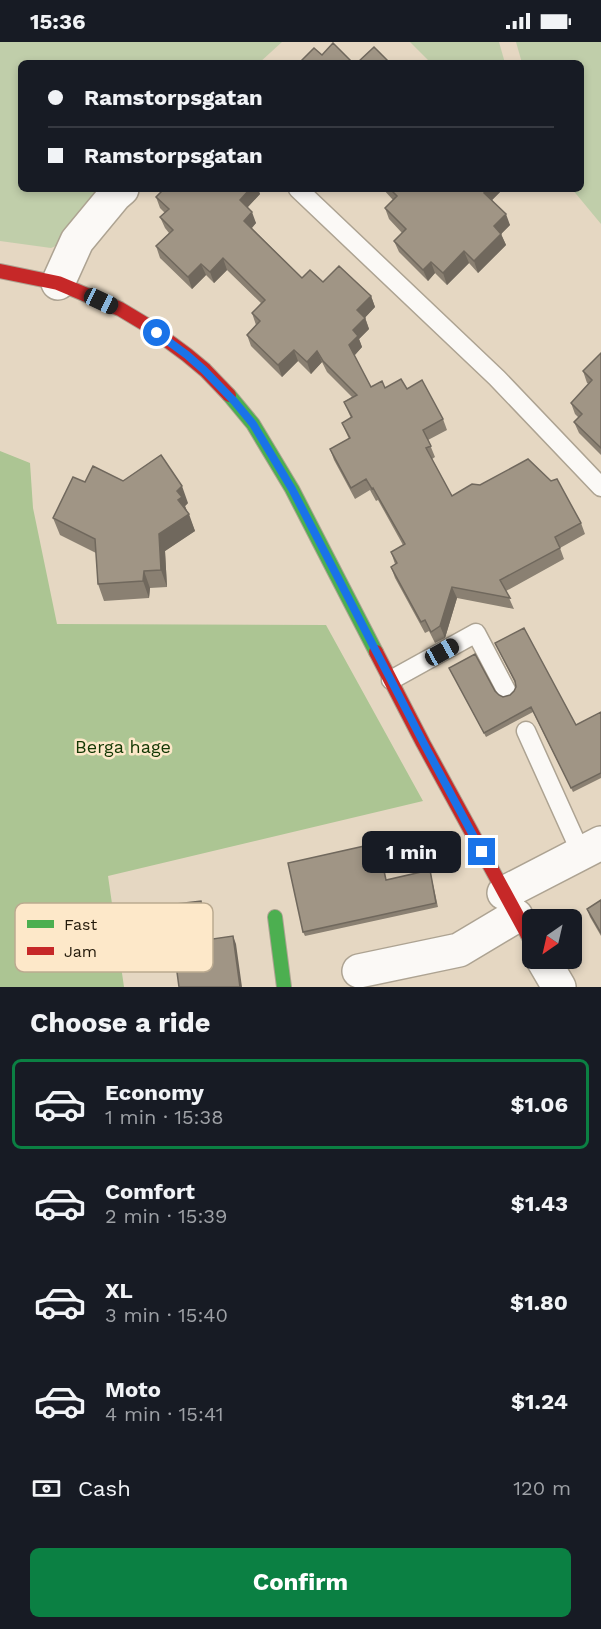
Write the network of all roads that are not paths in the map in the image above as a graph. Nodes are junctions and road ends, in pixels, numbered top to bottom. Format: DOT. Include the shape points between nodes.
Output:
graph roads {
  1 [pos="118,192"];
  2 [pos="301,192"];
  3 [pos="0,271"];
  4 [pos="58,283"];
  5 [pos="601,487"];
  6 [pos="391,680"];
  7 [pos="506,690"];
  8 [pos="526,731"];
  9 [pos="591,848"];
  10 [pos="510,904"];
  11 [pos="275,917"];
  12 [pos="522,925"];
  13 [pos="548,969"];
  14 [pos="359,971"];
  15 [pos="284,987"];
  16 [pos="558,987"];
  1 -- 4 [label="street" via="77,241"];
  2 -- 5 [label="lane" via="497,378"];
  3 -- 4 [label="street"];
  4 -- 6 [label="street" via="145,324 187,355 234,401 253,424 292,489"];
  6 -- 7 [label="lane" via="476,633"];
  6 -- 10 [label="street"];
  8 -- 9 [label="lane"];
  9 -- 10 [label="street"];
  10 -- 12 [label="street"];
  10 -- 14 [label="street" via="459,950"];
  11 -- 15 [label="street"];
  13 -- 16 [label="street"];
}
